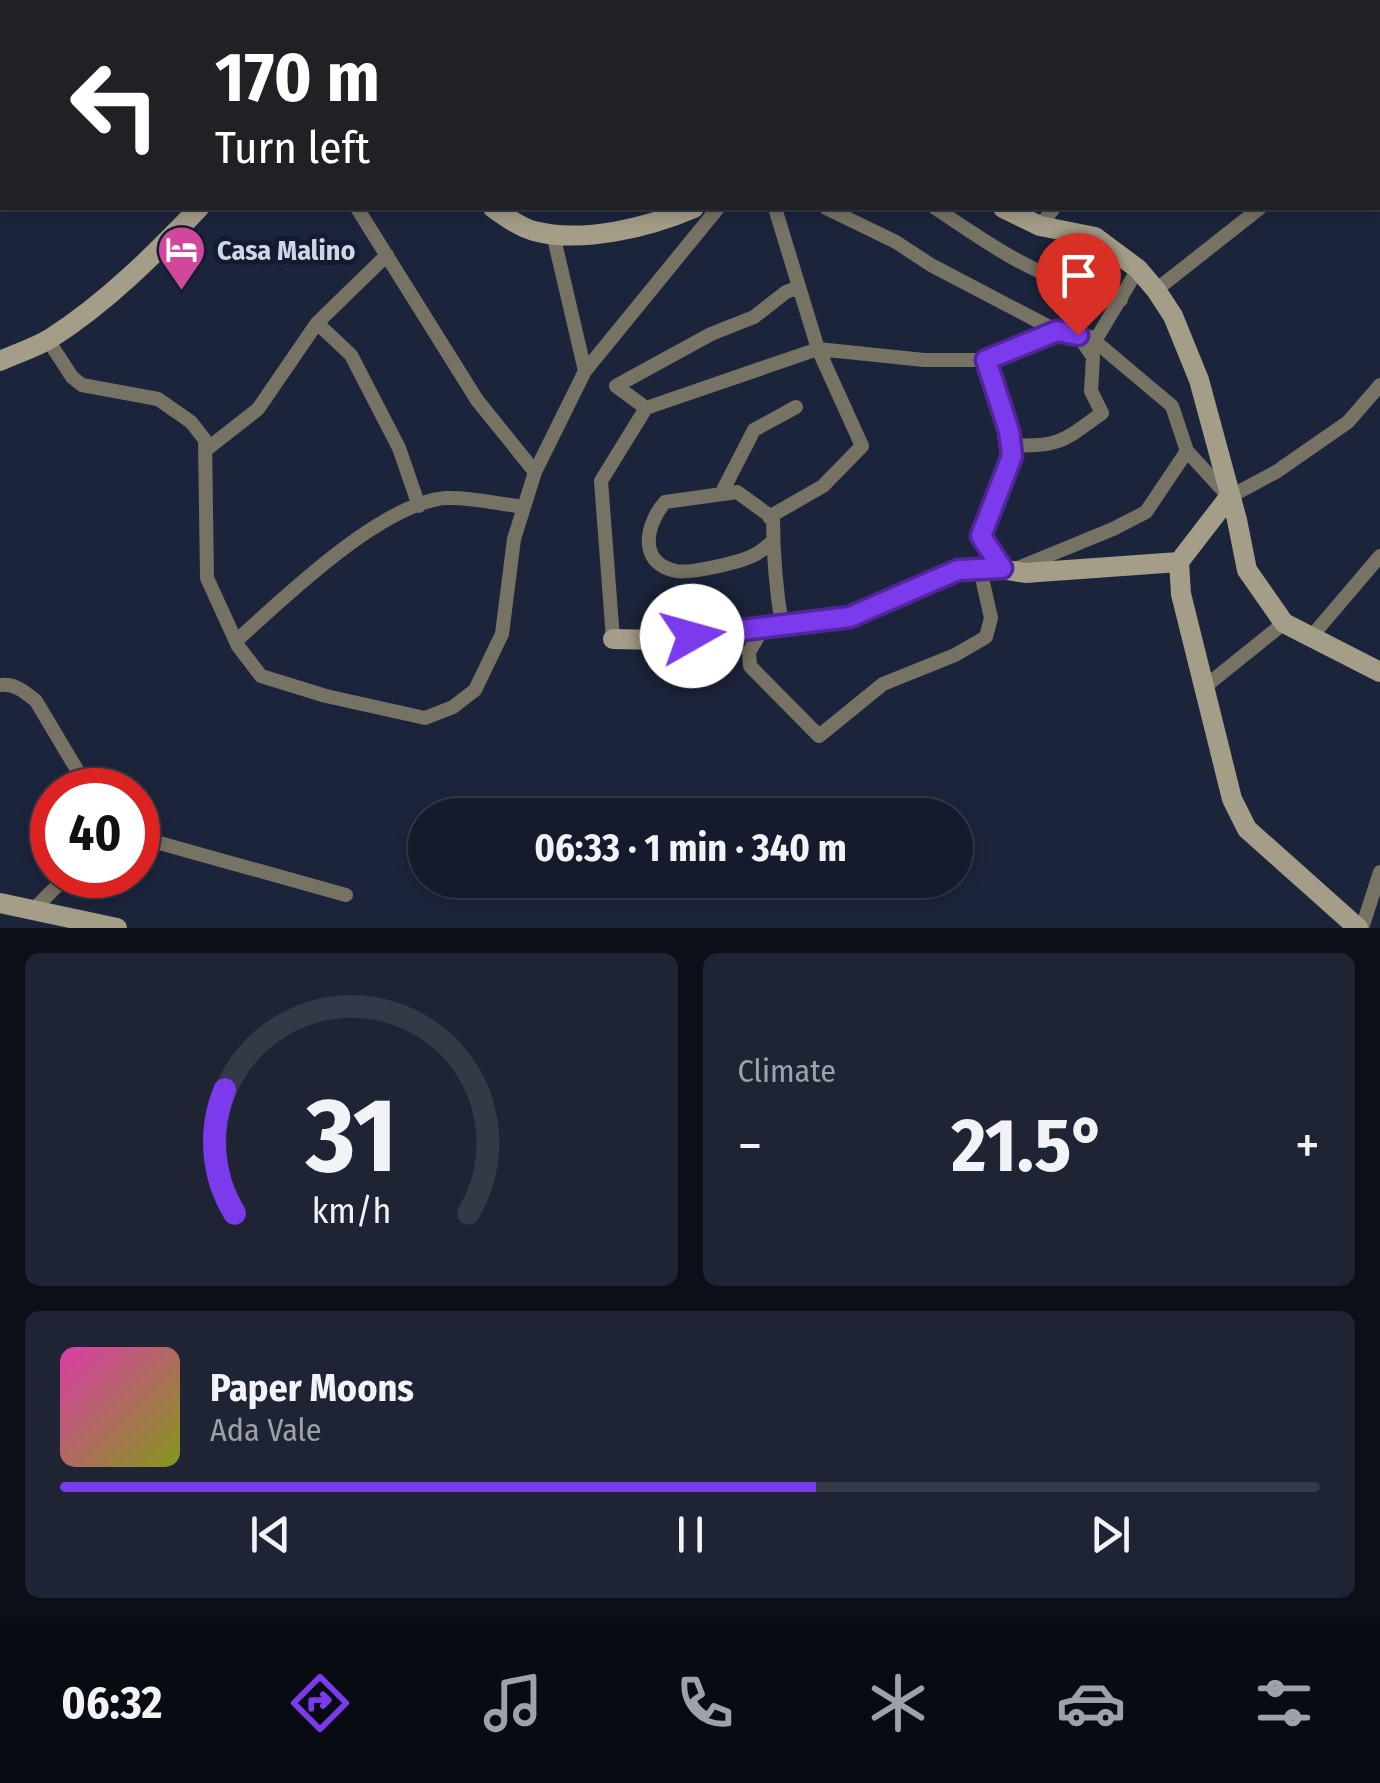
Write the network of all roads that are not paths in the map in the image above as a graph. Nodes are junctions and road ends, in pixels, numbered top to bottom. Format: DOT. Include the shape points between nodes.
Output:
graph roads {
  1 [pos="197,210"];
  2 [pos="358,210"];
  3 [pos="496,210"];
  4 [pos="689,210"];
  5 [pos="716,210"];
  6 [pos="776,210"];
  7 [pos="830,210"];
  8 [pos="938,210"];
  9 [pos="1007,210"];
  10 [pos="1052,210"];
  11 [pos="1257,210"];
  12 [pos="1040,226"];
  13 [pos="553,234"];
  14 [pos="386,255"];
  15 [pos="1138,269"];
  16 [pos="799,287"];
  17 [pos="1156,290"];
  18 [pos="1121,300"];
  19 [pos="316,322"];
  20 [pos="1057,331"];
  21 [pos="1078,335"];
  22 [pos="48,340"];
  23 [pos="1095,341"];
  24 [pos="818,349"];
  25 [pos="0,360"];
  26 [pos="986,360"];
  27 [pos="585,371"];
  28 [pos="1380,386"];
  29 [pos="796,407"];
  30 [pos="646,408"];
  31 [pos="1011,445"];
  32 [pos="208,449"];
  33 [pos="1187,450"];
  34 [pos="535,472"];
  35 [pos="720,494"];
  36 [pos="1230,498"];
  37 [pos="418,506"];
  38 [pos="524,507"];
  39 [pos="769,517"];
  40 [pos="773,541"];
  41 [pos="1380,556"];
  42 [pos="1179,562"];
  43 [pos="980,569"];
  44 [pos="1007,570"];
  45 [pos="1284,623"];
  46 [pos="772,627"];
  47 [pos="1312,637"];
  48 [pos="613,639"];
  49 [pos="236,642"];
  50 [pos="1380,672"];
  51 [pos="0,685"];
  52 [pos="1202,689"];
  53 [pos="75,768"];
  54 [pos="160,843"];
  55 [pos="1380,872"];
  56 [pos="346,895"];
  57 [pos="45,898"];
  58 [pos="0,902"];
  59 [pos="34,909"];
  60 [pos="117,928"];
  61 [pos="1360,928"];
  1 -- 22 [label="street" via="149,261"];
  2 -- 14 [label="street"];
  3 -- 13 [label="street" via="522,227"];
  4 -- 13 [label="street" via="619,232"];
  5 -- 27 [label="street"];
  6 -- 16 [label="street"];
  7 -- 20 [label="street"];
  8 -- 18 [label="street" via="1046,274"];
  9 -- 12 [label="street"];
  10 -- 12 [label="street"];
  11 -- 17 [label="street"];
  12 -- 15 [label="street" via="1095,238"];
  13 -- 27 [label="street"];
  14 -- 19 [label="street"];
  14 -- 34 [label="street" via="477,400"];
  15 -- 17 [label="street"];
  15 -- 18 [label="street"];
  16 -- 24 [label="street"];
  16 -- 30 [label="street" via="616,386"];
  17 -- 36 [label="street" via="1199,380"];
  18 -- 23 [label="street"];
  19 -- 32 [label="street" via="258,410"];
  19 -- 37 [label="street" via="351,355 399,448"];
  20 -- 21 [label="street"];
  20 -- 26 [label="street"];
  21 -- 23 [label="street"];
  21 -- 31 [label="street" via="1093,357 1091,392 1102,413 1044,447"];
  22 -- 25 [label="street"];
  22 -- 32 [label="street" via="82,385 158,399 191,422"];
  23 -- 33 [label="street" via="1172,406"];
  24 -- 26 [label="street"];
  24 -- 30 [label="street"];
  24 -- 39 [label="street" via="862,446 823,486"];
  26 -- 31 [label="street"];
  27 -- 34 [label="street"];
  28 -- 36 [label="street" via="1348,422"];
  29 -- 35 [label="street" via="754,430"];
  30 -- 48 [label="street" via="601,481"];
  31 -- 44 [label="street" via="981,536"];
  32 -- 49 [label="street" via="207,578"];
  33 -- 36 [label="street"];
  33 -- 44 [label="street" via="1146,512"];
  34 -- 38 [label="street"];
  35 -- 39 [label="street" via="736,492"];
  35 -- 40 [label="street" via="665,502 657,511 648,544 663,565 688,572 752,557"];
  36 -- 42 [label="street"];
  36 -- 45 [label="street" via="1246,570"];
  37 -- 38 [label="street" via="446,498"];
  37 -- 49 [label="street" via="358,539"];
  38 -- 49 [label="street" via="502,634 475,690 453,707 425,718 326,696 261,676"];
  39 -- 40 [label="street"];
  40 -- 46 [label="street"];
  41 -- 47 [label="street"];
  42 -- 44 [label="street"];
  42 -- 52 [label="street"];
  43 -- 44 [label="street"];
  43 -- 46 [label="street" via="958,570 850,617"];
  43 -- 46 [label="street" via="991,618 986,638 883,684 819,736 750,666 749,652"];
  45 -- 47 [label="street"];
  45 -- 52 [label="street"];
  46 -- 48 [label="street"];
  47 -- 50 [label="street"];
  51 -- 53 [label="street" via="36,702"];
  52 -- 61 [label="street" via="1232,799 1247,829"];
  54 -- 56 [label="street"];
  55 -- 61 [label="street"];
  57 -- 59 [label="street"];
  58 -- 59 [label="street"];
  59 -- 60 [label="street"];
}
